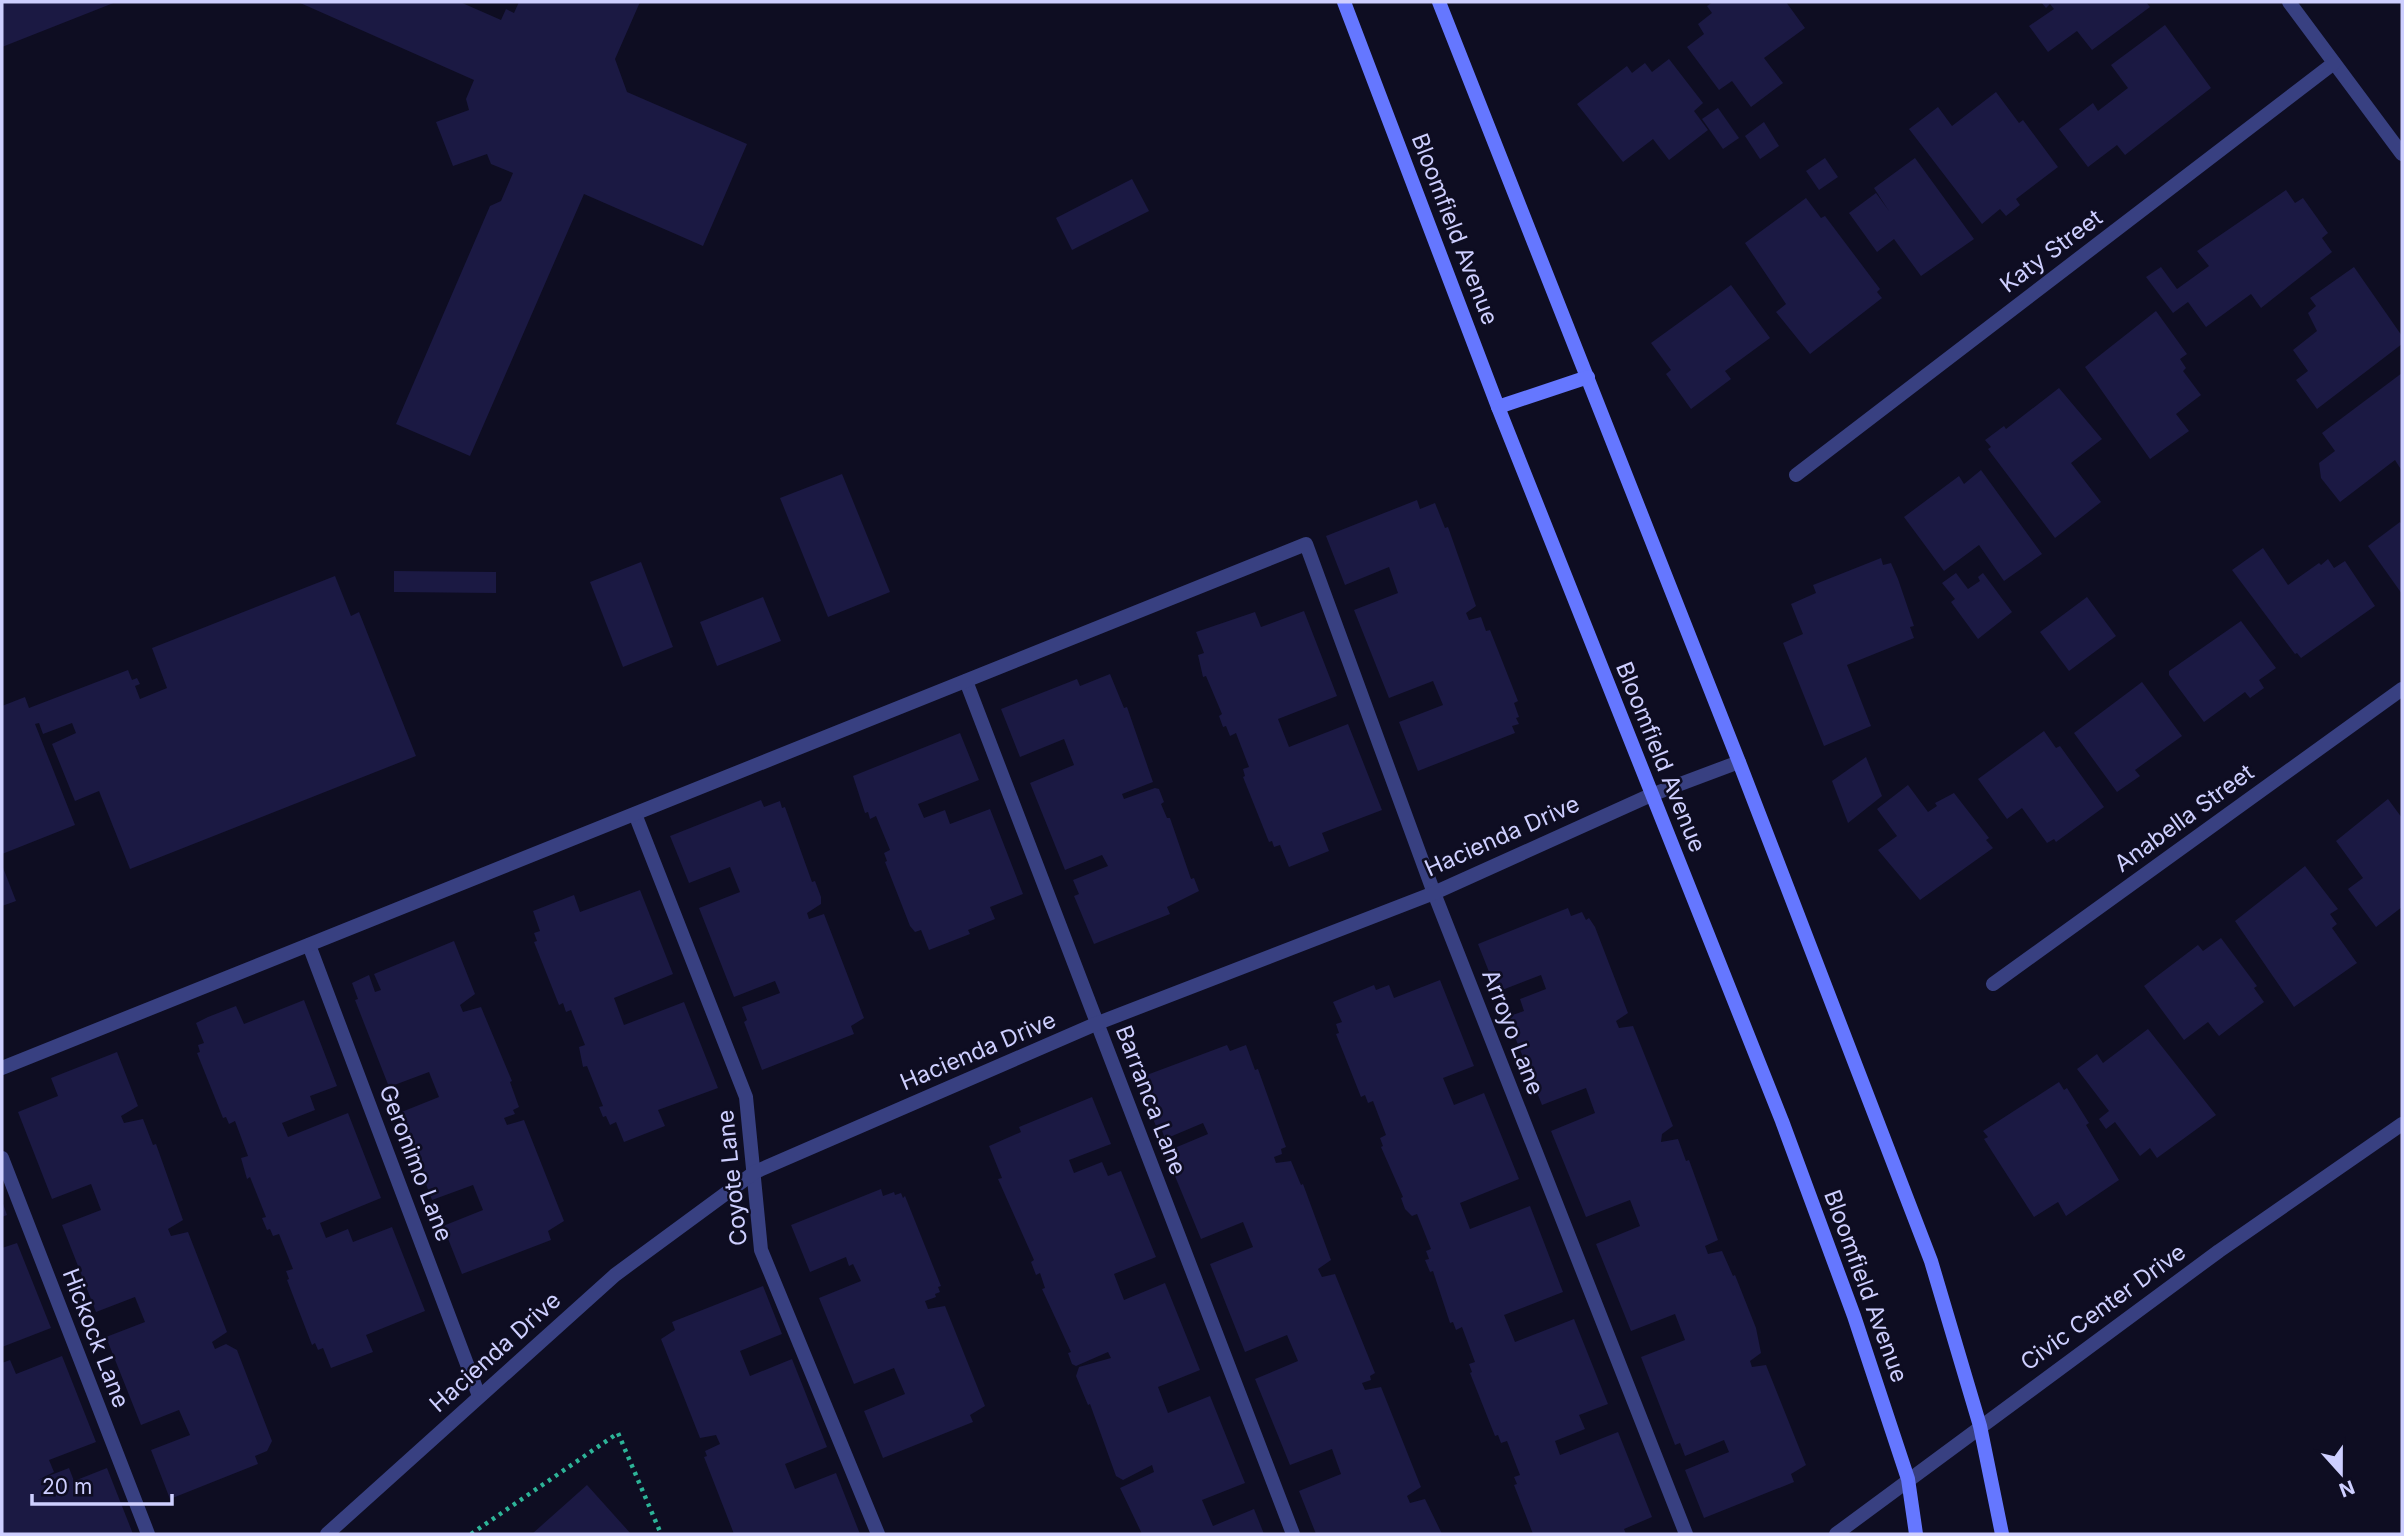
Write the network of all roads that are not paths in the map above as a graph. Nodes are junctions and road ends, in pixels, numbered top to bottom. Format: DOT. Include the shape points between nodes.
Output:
graph roads {
  1 [pos="1344,2"];
  2 [pos="1439,2"];
  3 [pos="2289,2"];
  4 [pos="2334,63"];
  5 [pos="2402,154"];
  6 [pos="1588,377"];
  7 [pos="1498,407"];
  8 [pos="1796,475"];
  9 [pos="966,681"];
  10 [pos="2402,689"];
  11 [pos="1739,762"];
  12 [pos="1651,795"];
  13 [pos="635,814"];
  14 [pos="1434,892"];
  15 [pos="309,945"];
  16 [pos="1993,984"];
  17 [pos="1098,1023"];
  18 [pos="2,1068"];
  19 [pos="2402,1124"];
  20 [pos="2,1158"];
  21 [pos="755,1172"];
  22 [pos="479,1396"];
  23 [pos="1980,1426"];
  24 [pos="1908,1479"];
  25 [pos="148,1534"];
  26 [pos="327,1534"];
  27 [pos="878,1534"];
  28 [pos="1293,1534"];
  29 [pos="1686,1534"];
  30 [pos="1836,1534"];
  31 [pos="1916,1534"];
  32 [pos="2002,1534"];
  1 -- 7 [label="main road, Bloomfield Avenue"];
  2 -- 6 [label="main road"];
  3 -- 4 [label="street"];
  4 -- 5 [label="street"];
  4 -- 8 [label="street, Katy Street"];
  6 -- 7 [label="main road"];
  6 -- 11 [label="main road"];
  7 -- 12 [label="main road, Bloomfield Avenue"];
  9 -- 13 [label="street"];
  9 -- 14 [label="street, Arroyo Lane" via="1306,544"];
  9 -- 17 [label="street, Barranca Lane"];
  10 -- 16 [label="street, Anabella Street"];
  11 -- 12 [label="street, Hacienda Drive"];
  11 -- 23 [label="main road" via="1931,1261"];
  12 -- 14 [label="street, Hacienda Drive"];
  12 -- 24 [label="main road, Bloomfield Avenue" via="1782,1121"];
  13 -- 15 [label="street"];
  13 -- 21 [label="street, Coyote Lane" via="746,1097"];
  14 -- 17 [label="street, Hacienda Drive"];
  14 -- 29 [label="street, Arroyo Lane"];
  15 -- 18 [label="street"];
  15 -- 22 [label="street, Geronimo Lane"];
  17 -- 21 [label="street, Hacienda Drive"];
  17 -- 28 [label="street, Barranca Lane"];
  19 -- 23 [label="street, Civic Center Drive"];
  20 -- 25 [label="street, Hickock Lane"];
  21 -- 22 [label="street, Hacienda Drive" via="615,1275"];
  21 -- 27 [label="street, Coyote Lane" via="761,1250"];
  22 -- 26 [label="street, Hacienda Drive"];
  23 -- 24 [label="street, Civic Center Drive"];
  23 -- 32 [label="main road"];
  24 -- 30 [label="street, Civic Center Drive"];
  24 -- 31 [label="main road, Bloomfield Avenue"];
}
